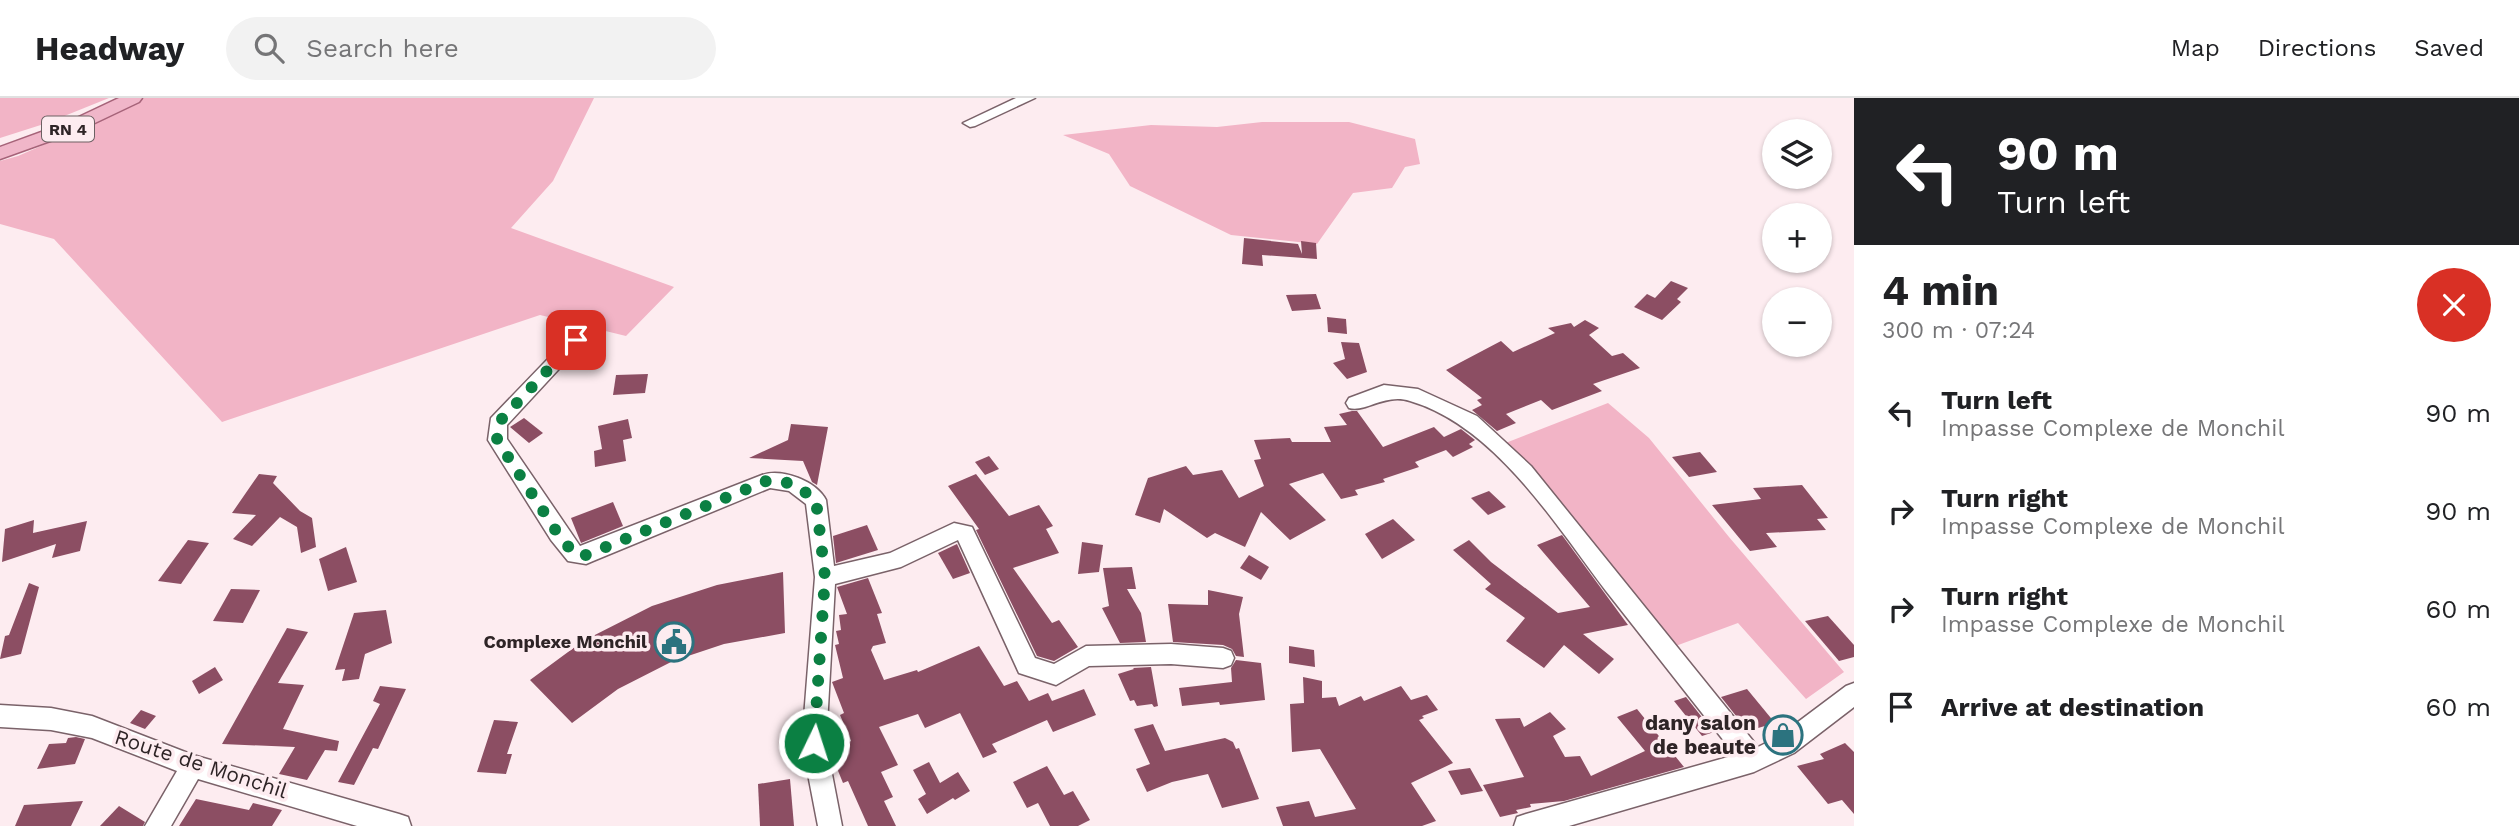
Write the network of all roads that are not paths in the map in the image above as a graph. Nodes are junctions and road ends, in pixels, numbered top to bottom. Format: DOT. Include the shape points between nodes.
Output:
graph roads {
  1 [pos="133,98"];
  2 [pos="1028,98"];
  3 [pos="970,123"];
  4 [pos="0,153"];
  5 [pos="576,340"];
  6 [pos="1354,403"];
  7 [pos="825,577"];
  8 [pos="1223,658"];
  9 [pos="1854,694"];
  10 [pos="0,716"];
  11 [pos="1755,761"];
  12 [pos="193,766"];
  13 [pos="157,826"];
  14 [pos="399,826"];
  15 [pos="830,826"];
  16 [pos="1526,826"];
  1 -- 4 [label="main road, RN 4"];
  2 -- 3 [label="street"];
  5 -- 7 [label="street" via="498,423 497,440 575,555 586,555 769,480 794,484 816,500"];
  6 -- 11 [label="street" via="1384,392 1412,394 1470,421 1524,471"];
  7 -- 8 [label="street" via="894,561 954,531 965,533 1027,666 1056,675 1086,656"];
  7 -- 15 [label="street" via="814,743"];
  9 -- 11 [label="street" via="1786,745"];
  10 -- 12 [label="street, Route de Monchil" via="92,727"];
  11 -- 16 [label="street"];
  12 -- 13 [label="street"];
  12 -- 14 [label="street, Route de Monchil"];
}
